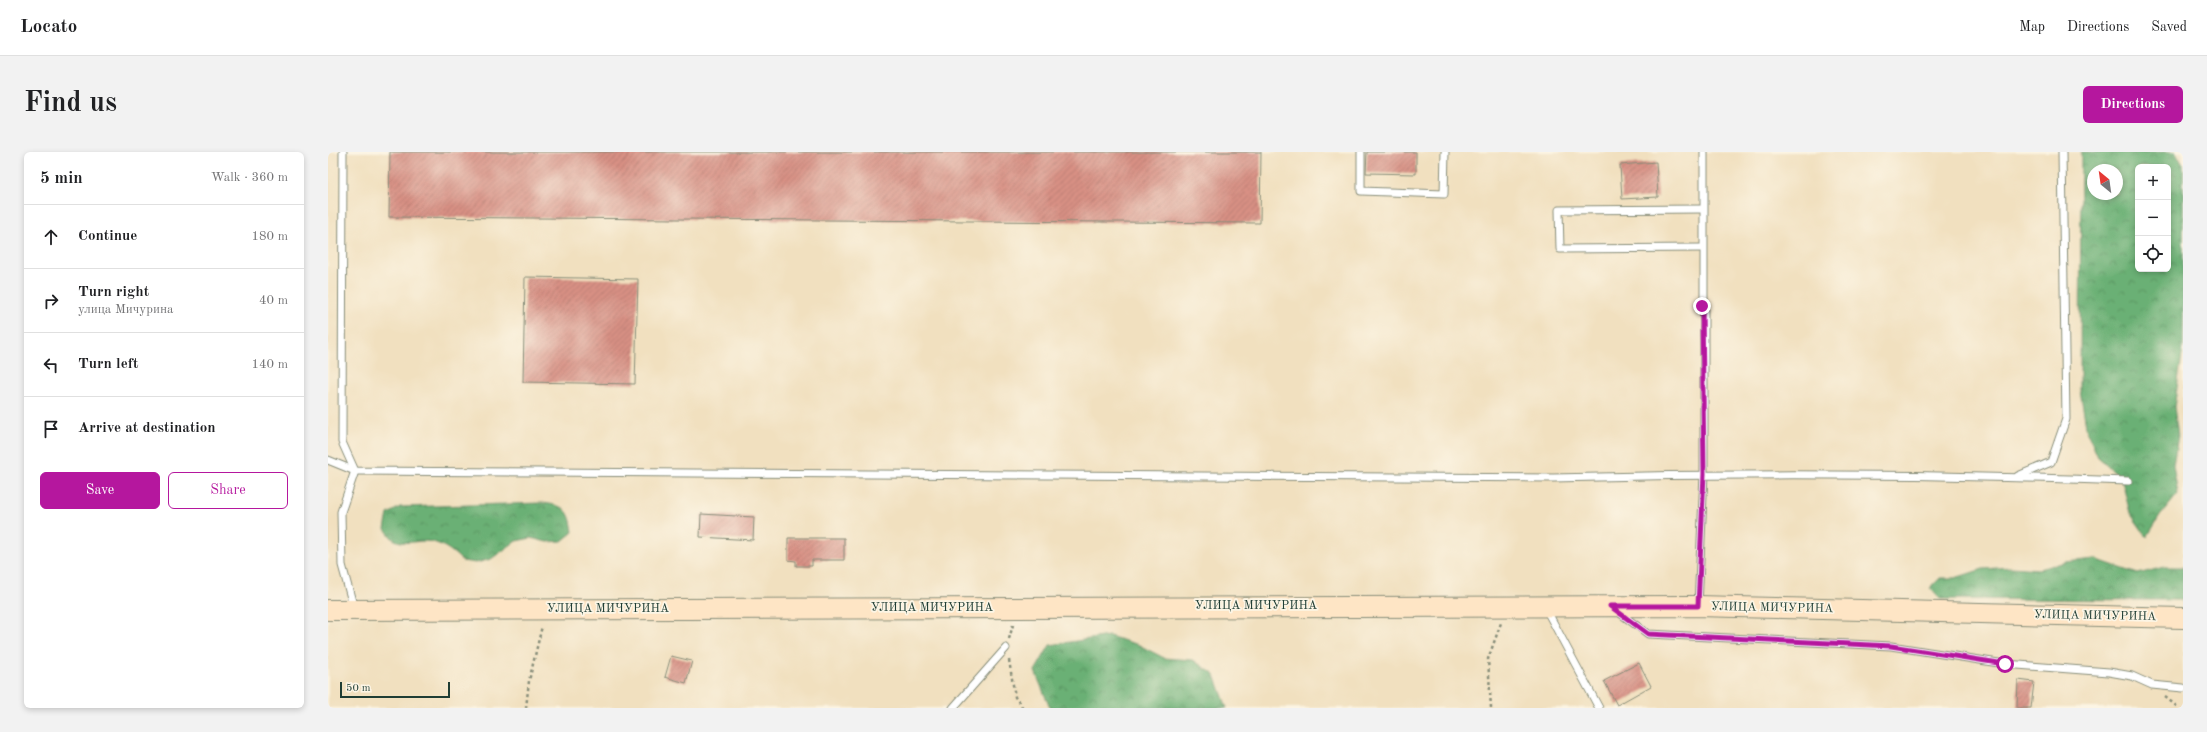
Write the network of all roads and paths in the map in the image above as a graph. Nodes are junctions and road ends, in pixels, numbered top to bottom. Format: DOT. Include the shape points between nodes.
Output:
graph roads {
  1 [pos="343,152"];
  2 [pos="1361,152"];
  3 [pos="1445,152"];
  4 [pos="1704,152"];
  5 [pos="2062,152"];
  6 [pos="1703,209"];
  7 [pos="1703,248"];
  8 [pos="328,460"];
  9 [pos="355,471"];
  10 [pos="1704,474"];
  11 [pos="2016,477"];
  12 [pos="2128,481"];
  13 [pos="1507,605"];
  14 [pos="1544,606"];
  15 [pos="1610,606"];
  16 [pos="1698,606"];
  17 [pos="546,609"];
  18 [pos="328,610"];
  19 [pos="354,610"];
  20 [pos="2183,618"];
  21 [pos="1006,648"];
  22 [pos="2183,688"];
  23 [pos="526,708"];
  24 [pos="953,708"];
  25 [pos="1491,708"];
  26 [pos="1599,708"];
  1 -- 9 [label="lane" via="342,442"];
  2 -- 3 [label="lane" via="1361,191 1444,194"];
  4 -- 6 [label="lane"];
  5 -- 11 [label="lane" via="2066,419 2050,462"];
  6 -- 7 [label="lane"];
  6 -- 7 [label="lane" via="1560,210 1560,249"];
  7 -- 10 [label="lane"];
  8 -- 9 [label="lane"];
  9 -- 10 [label="lane" via="1553,478"];
  9 -- 19 [label="lane" via="341,512 342,565"];
  10 -- 11 [label="lane"];
  10 -- 16 [label="lane"];
  11 -- 12 [label="lane"];
  13 -- 14 [label="main road, УЛИЦА МИЧУРИНА"];
  13 -- 17 [label="main road, УЛИЦА МИЧУРИНА"];
  13 -- 25 [label="path" via="1488,659"];
  14 -- 15 [label="main road, УЛИЦА МИЧУРИНА"];
  14 -- 26 [label="lane"];
  15 -- 16 [label="main road, УЛИЦА МИЧУРИНА"];
  15 -- 22 [label="lane" via="1648,634 1891,646 2005,664 2109,672 2132,676 2152,685"];
  16 -- 20 [label="main road, УЛИЦА МИЧУРИНА"];
  17 -- 19 [label="main road, УЛИЦА МИЧУРИНА"];
  17 -- 23 [label="path" via="529,681"];
  18 -- 19 [label="main road, УЛИЦА МИЧУРИНА"];
  21 -- 24 [label="lane"];
}
